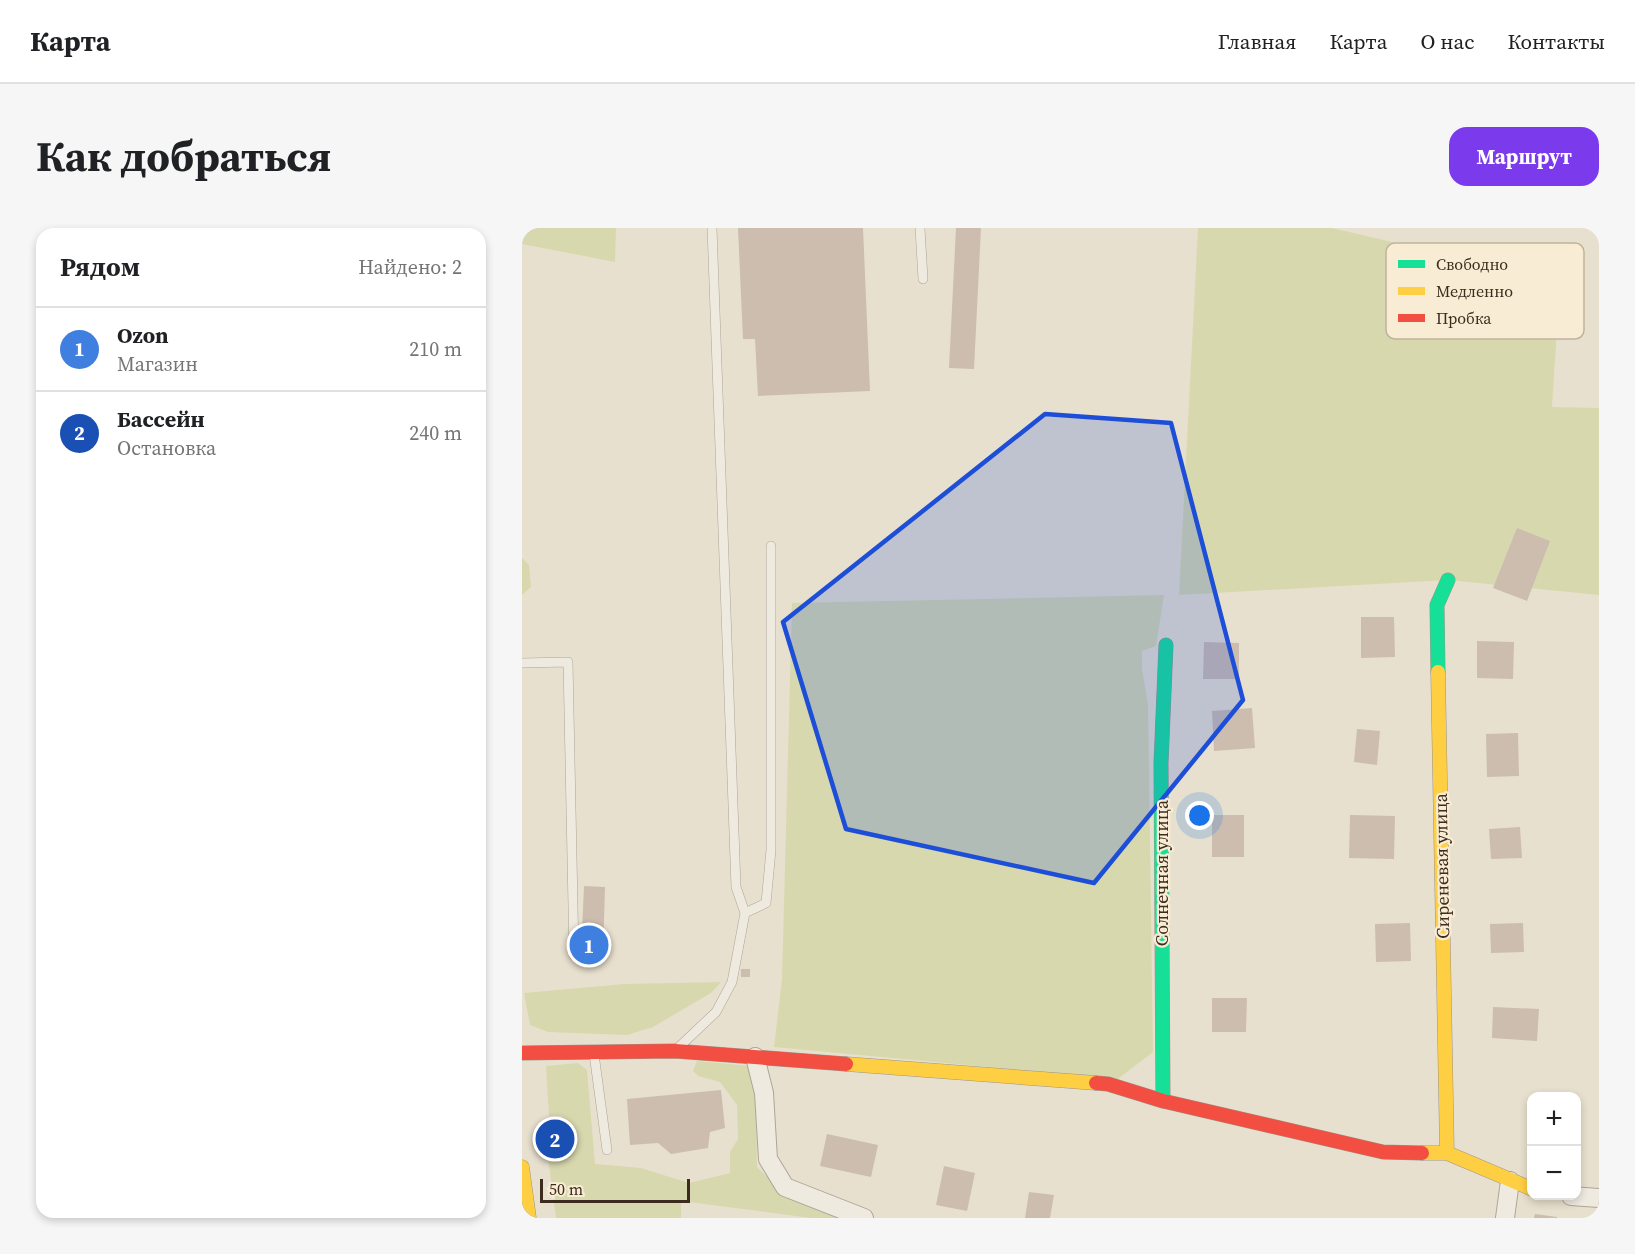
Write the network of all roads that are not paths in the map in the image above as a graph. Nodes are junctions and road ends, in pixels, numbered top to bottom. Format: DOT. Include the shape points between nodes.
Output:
graph roads {
  1 [pos="712,228"];
  2 [pos="920,228"];
  3 [pos="923,279"];
  4 [pos="771,546"];
  5 [pos="1448,580"];
  6 [pos="1166,645"];
  7 [pos="522,663"];
  8 [pos="745,913"];
  9 [pos="574,955"];
  10 [pos="675,1051"];
  11 [pos="594,1052"];
  12 [pos="522,1053"];
  13 [pos="755,1057"];
  14 [pos="1163,1101"];
  15 [pos="607,1150"];
  16 [pos="1447,1153"];
  17 [pos="522,1167"];
  18 [pos="1510,1181"];
  19 [pos="1527,1187"];
  20 [pos="1581,1197"];
  21 [pos="1599,1198"];
  22 [pos="861,1217"];
  23 [pos="529,1218"];
  24 [pos="1505,1218"];
  1 -- 8 [label="lane" via="736,887"];
  2 -- 3 [label="lane"];
  4 -- 8 [label="lane" via="771,850 766,903"];
  5 -- 16 [label="street, Сиреневая улица" via="1437,604"];
  6 -- 14 [label="street, Солнечная улица" via="1161,763"];
  7 -- 9 [label="lane" via="568,662"];
  8 -- 10 [label="lane" via="732,982 716,1012"];
  10 -- 11 [label="street"];
  10 -- 13 [label="street"];
  11 -- 12 [label="street"];
  11 -- 15 [label="lane"];
  13 -- 14 [label="street" via="1108,1084"];
  13 -- 22 [label="street" via="764,1093 768,1159 785,1187"];
  14 -- 16 [label="street" via="1383,1152"];
  16 -- 18 [label="street"];
  17 -- 23 [label="street"];
  18 -- 19 [label="street"];
  18 -- 24 [label="street"];
  20 -- 21 [label="street"];
}
